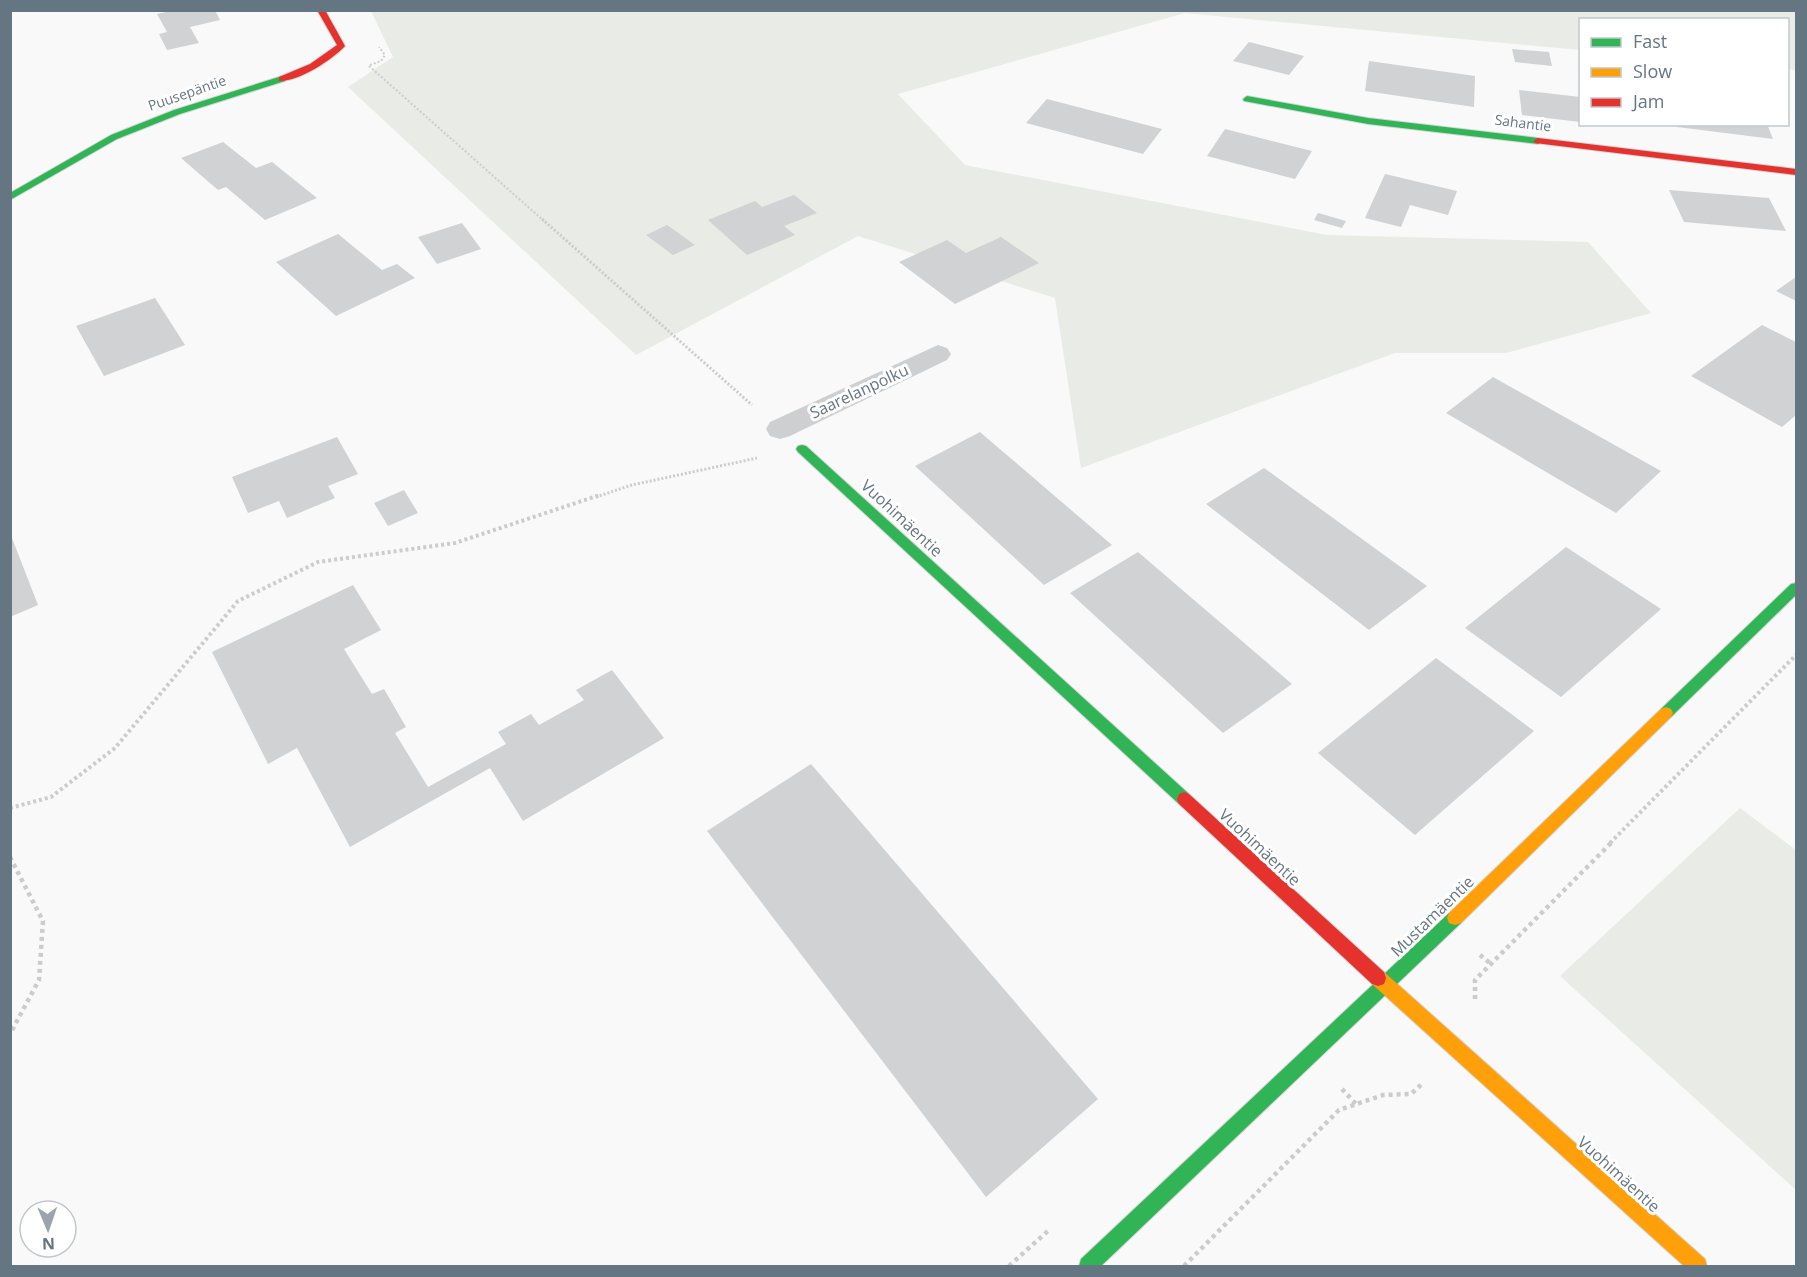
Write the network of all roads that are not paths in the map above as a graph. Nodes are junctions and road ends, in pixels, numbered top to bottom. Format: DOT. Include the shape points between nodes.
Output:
graph roads {
  1 [pos="321,10"];
  2 [pos="1247,99"];
  3 [pos="1797,172"];
  4 [pos="10,197"];
  5 [pos="938,354"];
  6 [pos="780,429"];
  7 [pos="802,449"];
  8 [pos="1797,588"];
  9 [pos="1385,984"];
  10 [pos="1088,1266"];
  11 [pos="1698,1266"];
  1 -- 4 [label="street, Puusepäntie" via="341,46 325,60 303,72 177,112 114,137"];
  2 -- 3 [label="street, Sahantie" via="1368,121"];
  5 -- 6 [label="street, Saarelanpolku"];
  7 -- 9 [label="street, Vuohimäentie"];
  8 -- 9 [label="street, Mustamäentie"];
  9 -- 10 [label="street, Mustamäentie"];
  9 -- 11 [label="street, Vuohimäentie"];
}
